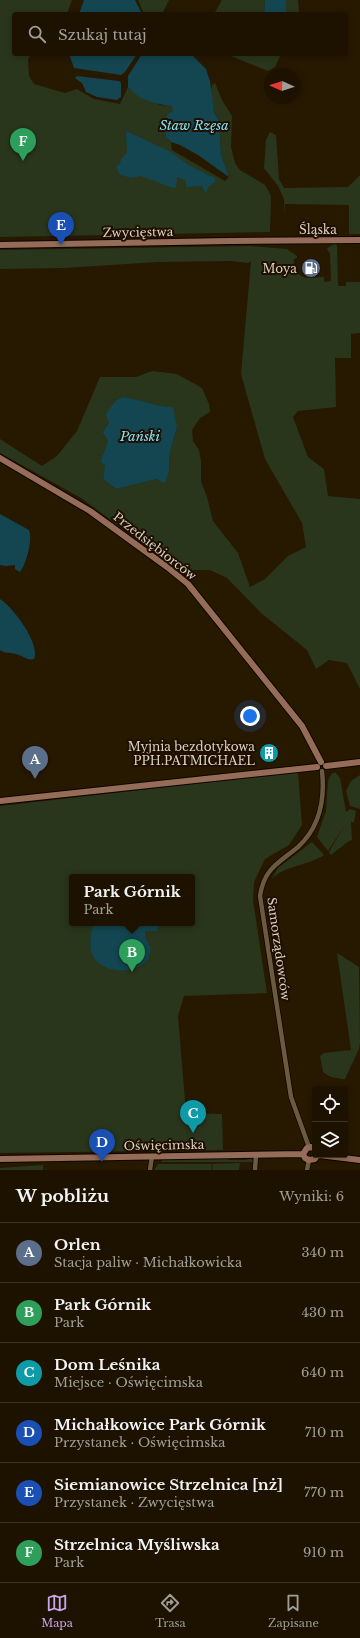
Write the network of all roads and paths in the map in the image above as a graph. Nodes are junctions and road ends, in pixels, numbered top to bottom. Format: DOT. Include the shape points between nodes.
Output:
graph roads {
  1 [pos="277,240"];
  2 [pos="360,240"];
  3 [pos="0,245"];
  4 [pos="0,458"];
  5 [pos="360,762"];
  6 [pos="322,766"];
  7 [pos="0,801"];
  8 [pos="312,1148"];
  9 [pos="303,1154"];
  10 [pos="256,1155"];
  11 [pos="152,1156"];
  12 [pos="315,1158"];
  13 [pos="343,1158"];
  14 [pos="0,1159"];
  15 [pos="309,1160"];
  16 [pos="360,1160"];
  17 [pos="150,1170"];
  18 [pos="255,1170"];
  19 [pos="307,1170"];
  1 -- 2 [label="street, Śląska"];
  1 -- 3 [label="street, Zwycięstwa"];
  4 -- 6 [label="street, Przedsiębiorców" via="90,511 188,584 302,726"];
  5 -- 6 [label="street"];
  6 -- 7 [label="street"];
  6 -- 8 [label="street, Samorządowców" via="322,805 315,824 303,842 271,869 260,896 291,1096"];
  8 -- 9 [label="street" via="305,1150"];
  9 -- 10 [label="street, Oświęcimska"];
  9 -- 15 [label="street"];
  10 -- 11 [label="street, Oświęcimska"];
  10 -- 18 [label="street"];
  11 -- 14 [label="street, Oświęcimska"];
  11 -- 17 [label="street"];
  12 -- 15 [label="street"];
  13 -- 16 [label="street"];
  15 -- 19 [label="street"];
}
